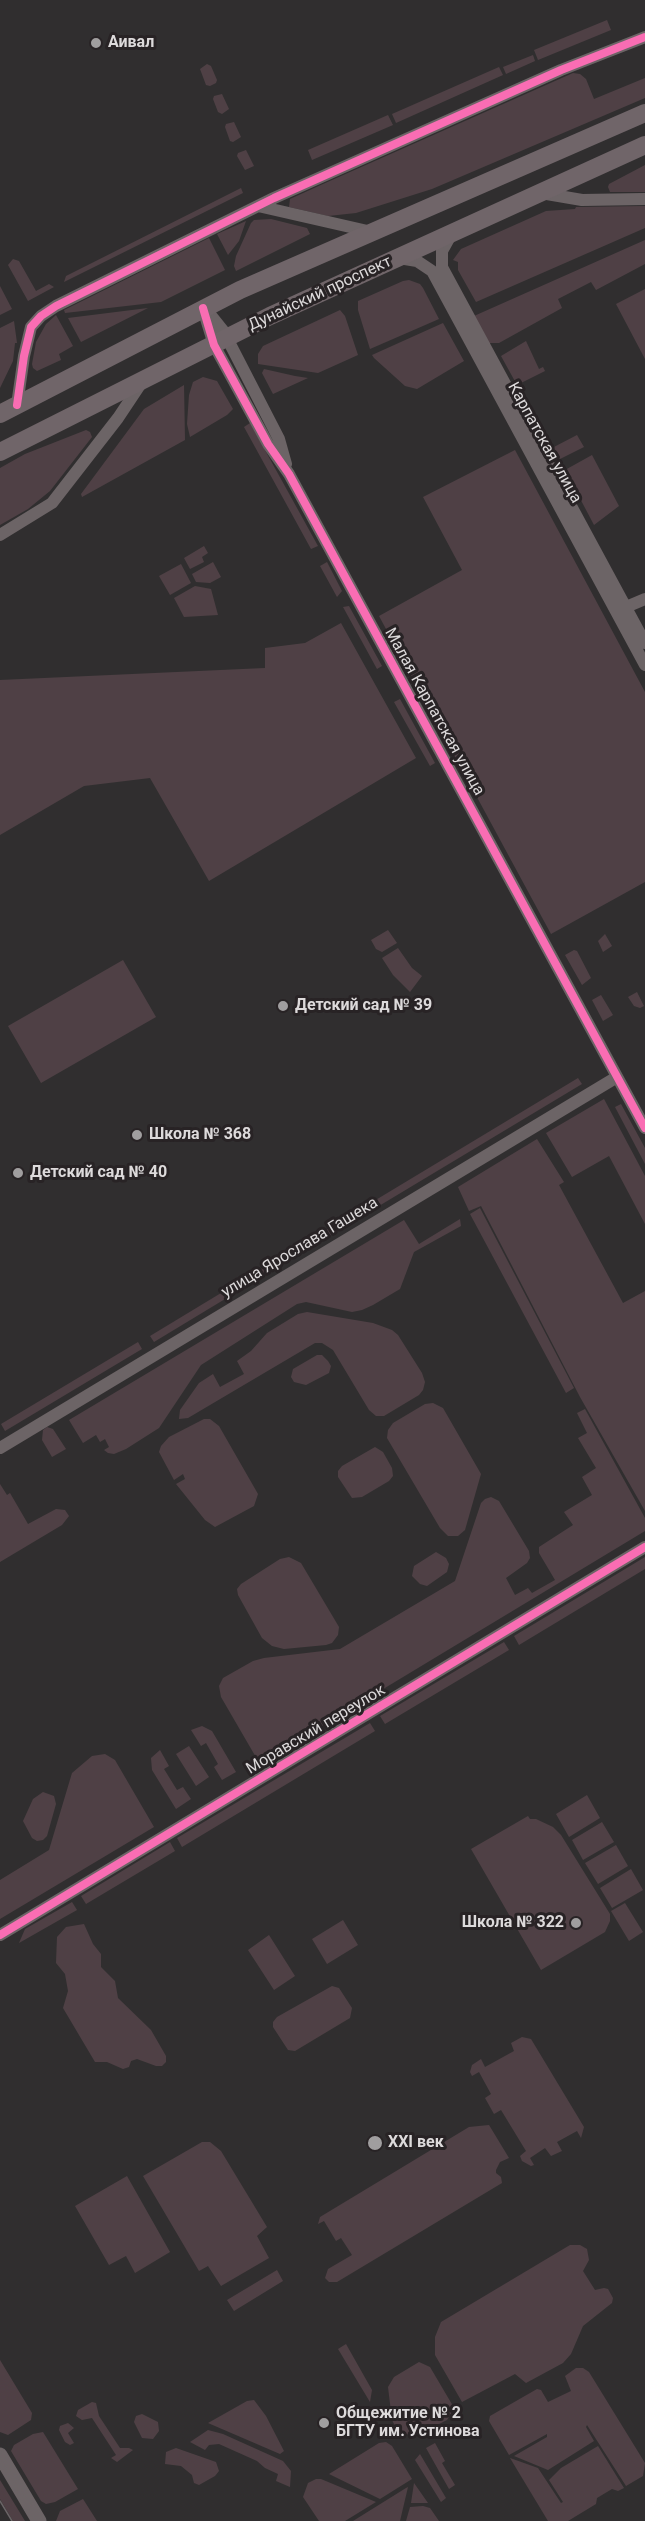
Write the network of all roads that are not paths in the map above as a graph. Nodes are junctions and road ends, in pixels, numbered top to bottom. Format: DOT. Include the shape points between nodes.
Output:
graph roads {
  1 [pos="645,37"];
  2 [pos="645,113"];
  3 [pos="645,145"];
  4 [pos="540,193"];
  5 [pos="274,198"];
  6 [pos="645,199"];
  7 [pos="258,206"];
  8 [pos="283,211"];
  9 [pos="372,232"];
  10 [pos="452,233"];
  11 [pos="398,258"];
  12 [pos="203,308"];
  13 [pos="220,341"];
  14 [pos="144,380"];
  15 [pos="17,405"];
  16 [pos="0,414"];
  17 [pos="0,452"];
  18 [pos="0,536"];
  19 [pos="645,599"];
  20 [pos="621,609"];
  21 [pos="645,643"];
  22 [pos="645,665"];
  23 [pos="617,1077"];
  24 [pos="645,1128"];
  25 [pos="0,1448"];
  26 [pos="645,1547"];
  27 [pos="0,1935"];
  28 [pos="0,2455"];
  29 [pos="39,2521"];
  1 -- 5 [label="street"];
  2 -- 9 [label="main road, Дунайский проспект"];
  3 -- 4 [label="main road, Дунайский проспект"];
  4 -- 6 [label="street" via="582,200"];
  4 -- 10 [label="main road, Дунайский проспект"];
  5 -- 7 [label="street"];
  5 -- 8 [label="street"];
  7 -- 8 [label="street"];
  7 -- 15 [label="street" via="41,316 31,327"];
  8 -- 9 [label="street"];
  9 -- 12 [label="main road, Дунайский проспект"];
  10 -- 11 [label="main road, Дунайский проспект"];
  10 -- 20 [label="street, Карпатская улица" via="442,251 442,267"];
  11 -- 13 [label="main road, Дунайский проспект"];
  11 -- 20 [label="street, Карпатская улица" via="417,261 432,271"];
  12 -- 13 [label="street, Малая Карпатская улица"];
  12 -- 15 [label="main road, Дунайский проспект"];
  13 -- 14 [label="main road, Дунайский проспект"];
  13 -- 23 [label="street, Малая Карпатская улица" via="279,439 289,474"];
  14 -- 17 [label="main road, Дунайский проспект"];
  14 -- 18 [label="street" via="52,502"];
  15 -- 16 [label="main road, Дунайский проспект"];
  19 -- 20 [label="street"];
  20 -- 21 [label="street, Карпатская улица"];
  20 -- 22 [label="street, Карпатская улица"];
  23 -- 24 [label="street, Малая Карпатская улица"];
  23 -- 25 [label="street, улица Ярослава Гашека"];
  26 -- 27 [label="street, Моравский переулок"];
  28 -- 29 [label="street"];
}
